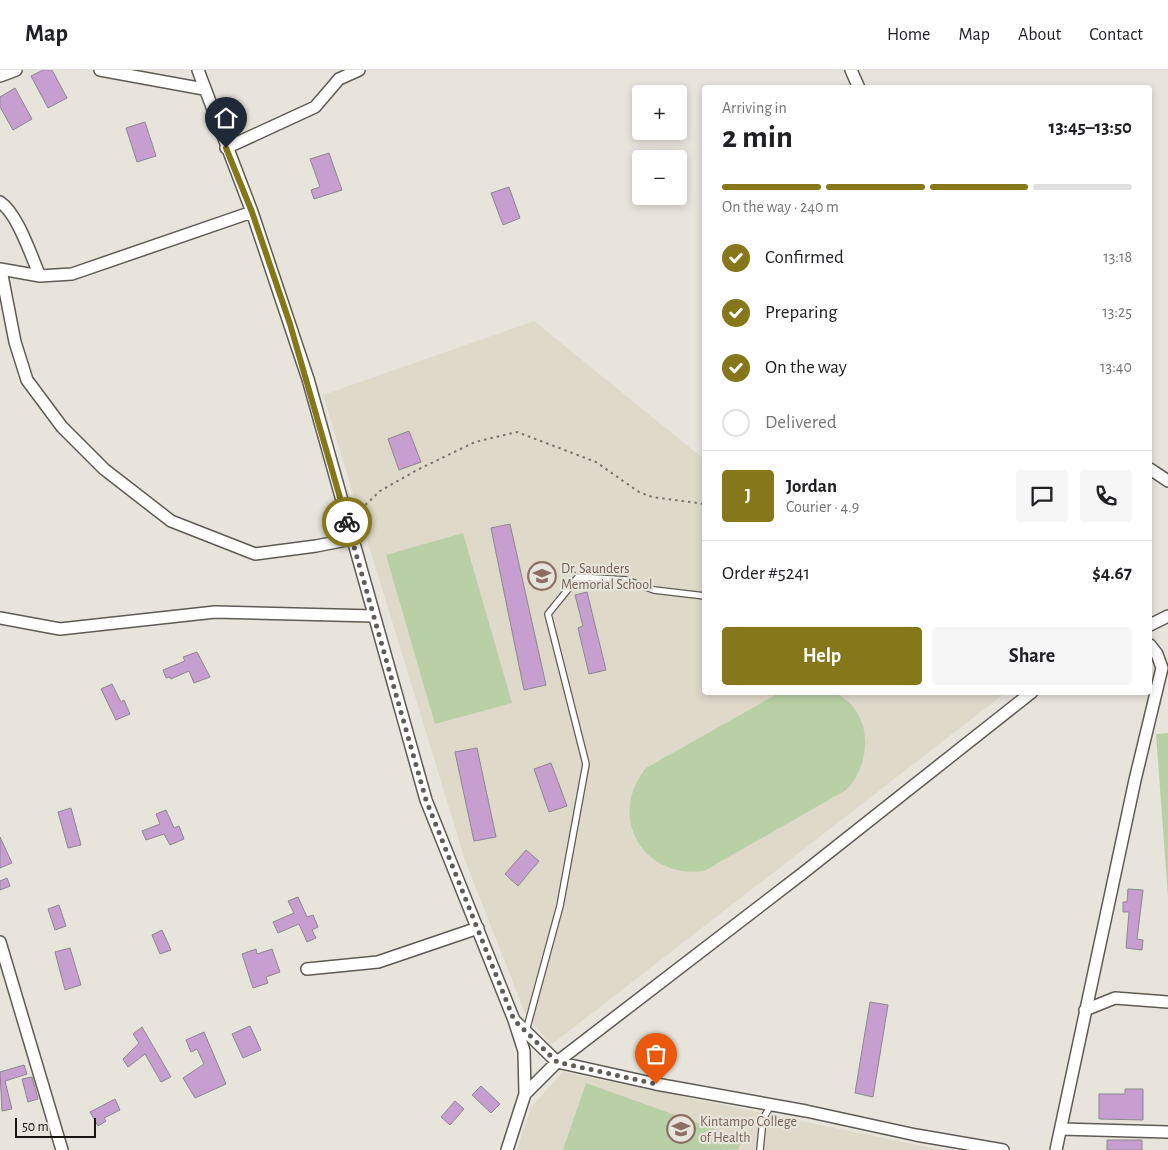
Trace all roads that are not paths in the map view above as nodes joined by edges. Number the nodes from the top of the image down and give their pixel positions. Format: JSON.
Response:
{"nodes":[{"id":1,"x":16,"y":70,"type":"edge"},
{"id":2,"x":100,"y":70,"type":"edge"},
{"id":3,"x":198,"y":70,"type":"edge"},
{"id":4,"x":359,"y":70,"type":"edge"},
{"id":5,"x":851,"y":70,"type":"edge"},
{"id":6,"x":0,"y":76,"type":"edge"},
{"id":7,"x":858,"y":85,"type":"edge"},
{"id":8,"x":204,"y":89,"type":"junction"},
{"id":9,"x":226,"y":148,"type":"junction"},
{"id":10,"x":0,"y":202,"type":"edge"},
{"id":11,"x":252,"y":212,"type":"junction"},
{"id":12,"x":0,"y":270,"type":"edge"},
{"id":13,"x":40,"y":276,"type":"junction"},
{"id":14,"x":1152,"y":470,"type":"edge"},
{"id":15,"x":1168,"y":481,"type":"edge"},
{"id":16,"x":352,"y":539,"type":"junction"},
{"id":17,"x":702,"y":596,"type":"edge"},
{"id":18,"x":374,"y":616,"type":"junction"},
{"id":19,"x":1168,"y":616,"type":"edge"},
{"id":20,"x":0,"y":618,"type":"edge"},
{"id":21,"x":1152,"y":625,"type":"edge"},
{"id":22,"x":1152,"y":648,"type":"edge"},
{"id":23,"x":1028,"y":695,"type":"edge"},
{"id":24,"x":478,"y":928,"type":"junction"},
{"id":25,"x":0,"y":942,"type":"edge"},
{"id":26,"x":307,"y":969,"type":"dead end"},
{"id":27,"x":1168,"y":1002,"type":"edge"},
{"id":28,"x":1085,"y":1010,"type":"junction"},
{"id":29,"x":514,"y":1020,"type":"junction"},
{"id":30,"x":526,"y":1032,"type":"junction"},
{"id":31,"x":557,"y":1062,"type":"junction"},
{"id":32,"x":524,"y":1094,"type":"junction"},
{"id":33,"x":771,"y":1105,"type":"junction"},
{"id":34,"x":1060,"y":1129,"type":"junction"},
{"id":35,"x":1168,"y":1132,"type":"edge"},
{"id":36,"x":62,"y":1150,"type":"edge"},
{"id":37,"x":507,"y":1150,"type":"edge"},
{"id":38,"x":760,"y":1150,"type":"edge"},
{"id":39,"x":1003,"y":1150,"type":"edge"},
{"id":40,"x":1056,"y":1150,"type":"edge"}],
"edges":[{"from":1,"to":6,"type":"street"},
{"from":2,"to":8,"type":"street"},
{"from":3,"to":8,"type":"street"},
{"from":4,"to":9,"type":"street"},
{"from":5,"to":7,"type":"street"},
{"from":8,"to":9,"type":"street"},
{"from":9,"to":11,"type":"street"},
{"from":10,"to":13,"type":"street"},
{"from":11,"to":13,"type":"street"},
{"from":11,"to":16,"type":"street"},
{"from":12,"to":13,"type":"street"},
{"from":12,"to":16,"type":"street"},
{"from":14,"to":15,"type":"street"},
{"from":16,"to":18,"type":"street"},
{"from":17,"to":30,"type":"lane"},
{"from":18,"to":20,"type":"street"},
{"from":18,"to":24,"type":"street"},
{"from":19,"to":21,"type":"street"},
{"from":22,"to":28,"type":"street"},
{"from":23,"to":31,"type":"street"},
{"from":24,"to":26,"type":"street"},
{"from":24,"to":29,"type":"street"},
{"from":25,"to":36,"type":"street"},
{"from":27,"to":28,"type":"street"},
{"from":28,"to":34,"type":"street"},
{"from":29,"to":30,"type":"street"},
{"from":29,"to":32,"type":"street"},
{"from":30,"to":31,"type":"street"},
{"from":31,"to":32,"type":"street"},
{"from":31,"to":33,"type":"street"},
{"from":32,"to":37,"type":"street"},
{"from":33,"to":38,"type":"lane"},
{"from":33,"to":39,"type":"street"},
{"from":34,"to":35,"type":"street"},
{"from":34,"to":40,"type":"street"}]}
